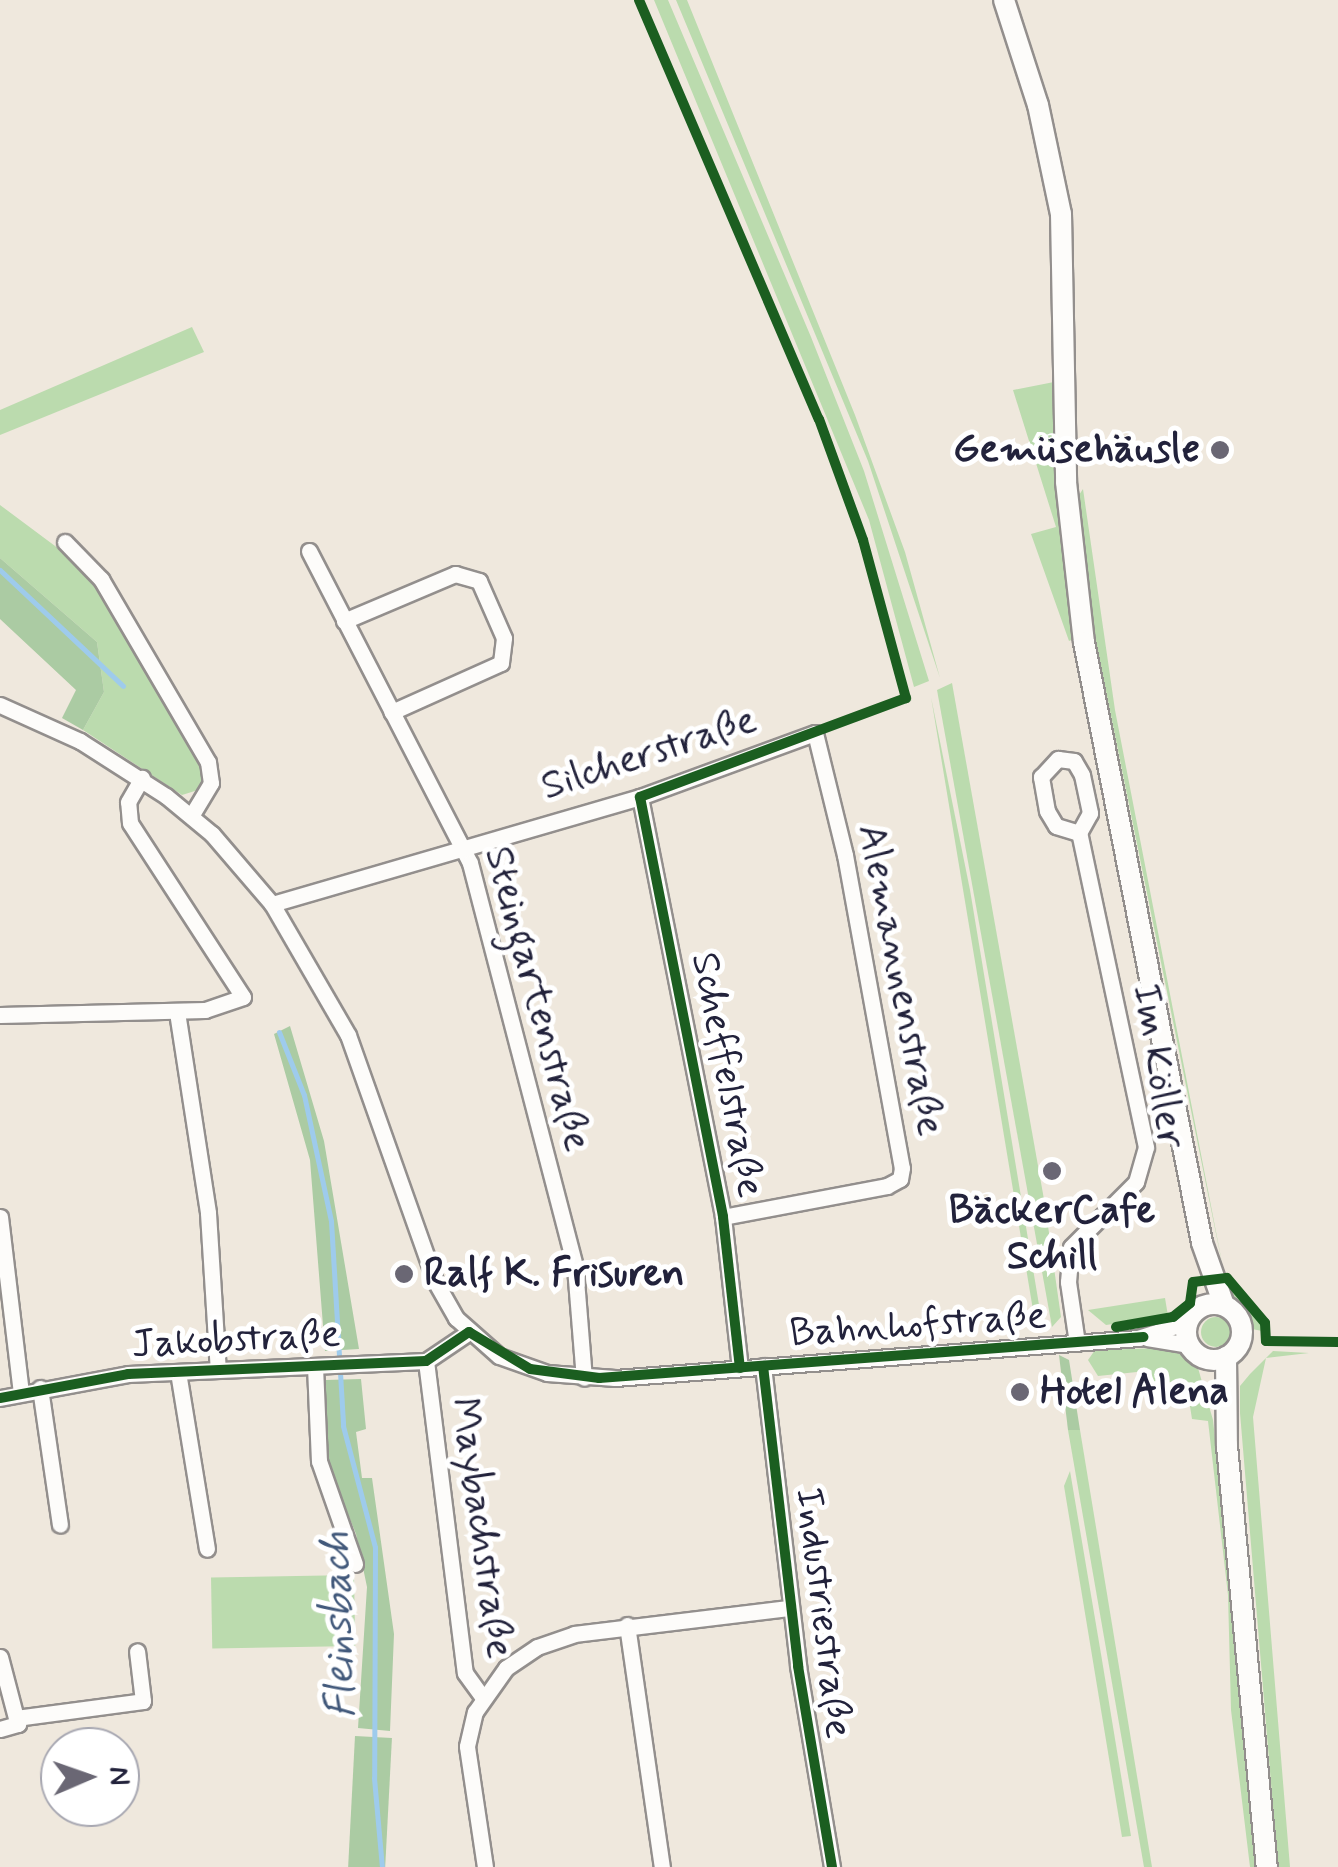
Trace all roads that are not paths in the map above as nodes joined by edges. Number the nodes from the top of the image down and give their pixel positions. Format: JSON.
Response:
{"nodes":[{"id":1,"x":1004,"y":0,"type":"edge"},
{"id":2,"x":65,"y":542,"type":"dead end"},
{"id":3,"x":309,"y":550,"type":"dead end"},
{"id":4,"x":344,"y":621,"type":"junction"},
{"id":5,"x":0,"y":705,"type":"edge"},
{"id":6,"x":392,"y":712,"type":"junction"},
{"id":7,"x":814,"y":733,"type":"joint"},
{"id":8,"x":142,"y":778,"type":"junction"},
{"id":9,"x":640,"y":797,"type":"junction"},
{"id":10,"x":192,"y":815,"type":"junction"},
{"id":11,"x":1079,"y":833,"type":"junction"},
{"id":12,"x":464,"y":847,"type":"junction"},
{"id":13,"x":272,"y":904,"type":"junction"},
{"id":14,"x":177,"y":1012,"type":"junction"},
{"id":15,"x":0,"y":1015,"type":"edge"},
{"id":16,"x":0,"y":1217,"type":"edge"},
{"id":17,"x":723,"y":1217,"type":"junction"},
{"id":18,"x":1202,"y":1243,"type":"junction"},
{"id":19,"x":3,"y":1263,"type":"edge"},
{"id":20,"x":1224,"y":1305,"type":"junction"},
{"id":21,"x":1193,"y":1315,"type":"junction"},
{"id":22,"x":469,"y":1332,"type":"junction"},
{"id":23,"x":1143,"y":1338,"type":"junction"},
{"id":24,"x":1077,"y":1343,"type":"junction"},
{"id":25,"x":1197,"y":1352,"type":"junction"},
{"id":26,"x":1226,"y":1357,"type":"junction"},
{"id":27,"x":426,"y":1361,"type":"junction"},
{"id":28,"x":319,"y":1366,"type":"junction"},
{"id":29,"x":763,"y":1366,"type":"junction"},
{"id":30,"x":740,"y":1368,"type":"junction"},
{"id":31,"x":218,"y":1370,"type":"junction"},
{"id":32,"x":178,"y":1372,"type":"junction"},
{"id":33,"x":584,"y":1378,"type":"junction"},
{"id":34,"x":40,"y":1388,"type":"junction"},
{"id":35,"x":21,"y":1392,"type":"junction"},
{"id":36,"x":0,"y":1398,"type":"edge"},
{"id":37,"x":1226,"y":1421,"type":"junction"},
{"id":38,"x":60,"y":1525,"type":"dead end"},
{"id":39,"x":207,"y":1550,"type":"dead end"},
{"id":40,"x":355,"y":1564,"type":"dead end"},
{"id":41,"x":790,"y":1608,"type":"junction"},
{"id":42,"x":627,"y":1626,"type":"junction"},
{"id":43,"x":137,"y":1650,"type":"dead end"},
{"id":44,"x":0,"y":1657,"type":"edge"},
{"id":45,"x":483,"y":1698,"type":"junction"},
{"id":46,"x":143,"y":1701,"type":"junction"},
{"id":47,"x":16,"y":1718,"type":"junction"},
{"id":48,"x":146,"y":1720,"type":"dead end"},
{"id":49,"x":0,"y":1729,"type":"edge"},
{"id":50,"x":485,"y":1867,"type":"edge"},
{"id":51,"x":662,"y":1867,"type":"edge"},
{"id":52,"x":832,"y":1867,"type":"edge"},
{"id":53,"x":1267,"y":1867,"type":"edge"}],
"edges":[{"from":1,"to":18,"type":"main road"},
{"from":2,"to":10,"type":"street"},
{"from":3,"to":4,"type":"street","name":"Steingartenstraße"},
{"from":4,"to":6,"type":"street","name":"Steingartenstraße"},
{"from":4,"to":6,"type":"street"},
{"from":5,"to":8,"type":"street","name":"Bahnhofstraße"},
{"from":6,"to":12,"type":"street","name":"Steingartenstraße"},
{"from":7,"to":9,"type":"street","name":"Silcherstraße"},
{"from":7,"to":17,"type":"street","name":"Alemannenstraße"},
{"from":8,"to":10,"type":"street","name":"Bahnhofstraße"},
{"from":8,"to":14,"type":"street"},
{"from":9,"to":12,"type":"street","name":"Silcherstraße"},
{"from":9,"to":17,"type":"street","name":"Scheffelstraße"},
{"from":10,"to":13,"type":"street","name":"Bahnhofstraße"},
{"from":11,"to":11,"type":"street","name":"Im Köller"},
{"from":11,"to":24,"type":"street","name":"Im Köller"},
{"from":12,"to":13,"type":"street","name":"Silcherstraße"},
{"from":12,"to":33,"type":"street","name":"Steingartenstraße"},
{"from":13,"to":22,"type":"street","name":"Bahnhofstraße"},
{"from":14,"to":15,"type":"street"},
{"from":14,"to":31,"type":"street"},
{"from":16,"to":19,"type":"street"},
{"from":17,"to":30,"type":"street","name":"Scheffelstraße"},
{"from":18,"to":20,"type":"main road"},
{"from":18,"to":21,"type":"main road"},
{"from":19,"to":35,"type":"street"},
{"from":20,"to":21,"type":"main road"},
{"from":20,"to":26,"type":"main road"},
{"from":21,"to":23,"type":"street","name":"Bahnhofstraße"},
{"from":21,"to":25,"type":"main road"},
{"from":22,"to":27,"type":"street"},
{"from":22,"to":33,"type":"street","name":"Bahnhofstraße"},
{"from":23,"to":24,"type":"street","name":"Bahnhofstraße"},
{"from":23,"to":25,"type":"street","name":"Bahnhofstraße"},
{"from":24,"to":29,"type":"street","name":"Bahnhofstraße"},
{"from":25,"to":26,"type":"main road"},
{"from":25,"to":37,"type":"main road"},
{"from":26,"to":37,"type":"main road"},
{"from":27,"to":28,"type":"street","name":"Jakobstraße"},
{"from":27,"to":45,"type":"street","name":"Maybachstraße"},
{"from":28,"to":31,"type":"street","name":"Jakobstraße"},
{"from":28,"to":40,"type":"street"},
{"from":29,"to":30,"type":"street","name":"Bahnhofstraße"},
{"from":29,"to":41,"type":"street","name":"Industriestraße"},
{"from":30,"to":33,"type":"street","name":"Bahnhofstraße"},
{"from":31,"to":32,"type":"street","name":"Jakobstraße"},
{"from":32,"to":34,"type":"street","name":"Jakobstraße"},
{"from":32,"to":39,"type":"street"},
{"from":34,"to":35,"type":"street","name":"Jakobstraße"},
{"from":34,"to":38,"type":"street"},
{"from":35,"to":36,"type":"street","name":"Jakobstraße"},
{"from":37,"to":53,"type":"main road"},
{"from":41,"to":42,"type":"street"},
{"from":41,"to":52,"type":"street","name":"Industriestraße"},
{"from":42,"to":45,"type":"street"},
{"from":42,"to":51,"type":"street"},
{"from":43,"to":46,"type":"street"},
{"from":44,"to":47,"type":"street"},
{"from":45,"to":50,"type":"street"},
{"from":46,"to":47,"type":"street"},
{"from":46,"to":48,"type":"street"},
{"from":47,"to":49,"type":"street"}]}
